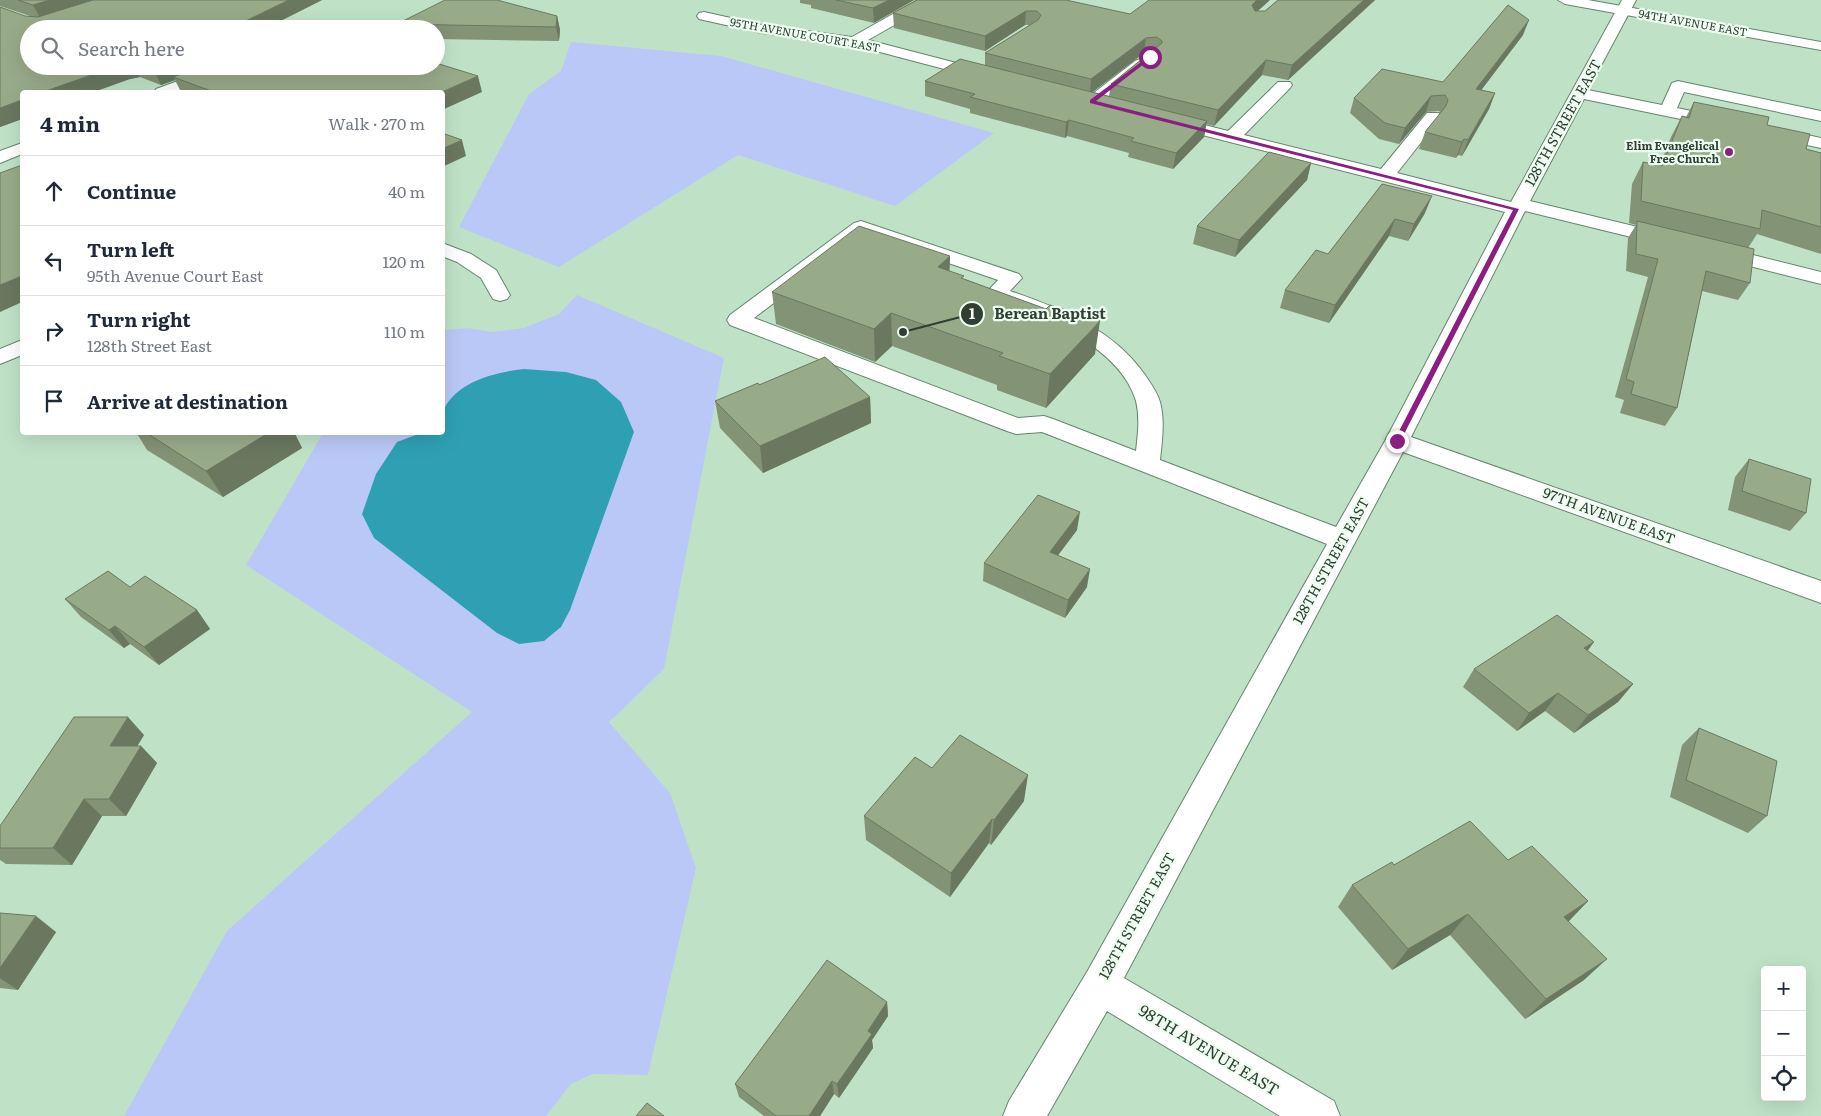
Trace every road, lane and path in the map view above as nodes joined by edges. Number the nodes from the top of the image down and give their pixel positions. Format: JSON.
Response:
{"nodes":[{"id":1,"x":1565,"y":0,"type":"edge"},
{"id":2,"x":921,"y":4,"type":"edge"},
{"id":3,"x":1626,"y":5,"type":"edge"},
{"id":4,"x":704,"y":16,"type":"dead end"},
{"id":5,"x":854,"y":42,"type":"junction"},
{"id":6,"x":1821,"y":46,"type":"edge"},
{"id":7,"x":1150,"y":57,"type":"edge"},
{"id":8,"x":983,"y":60,"type":"dead end"},
{"id":9,"x":967,"y":70,"type":"junction"},
{"id":10,"x":209,"y":75,"type":"edge"},
{"id":11,"x":1005,"y":80,"type":"edge"},
{"id":12,"x":1284,"y":86,"type":"dead end"},
{"id":13,"x":168,"y":90,"type":"edge"},
{"id":14,"x":1579,"y":93,"type":"junction"},
{"id":15,"x":1073,"y":97,"type":"edge"},
{"id":16,"x":1092,"y":102,"type":"junction"},
{"id":17,"x":1111,"y":106,"type":"edge"},
{"id":18,"x":1668,"y":111,"type":"junction"},
{"id":19,"x":1821,"y":116,"type":"edge"},
{"id":20,"x":1433,"y":117,"type":"dead end"},
{"id":21,"x":1157,"y":118,"type":"edge"},
{"id":22,"x":1232,"y":137,"type":"junction"},
{"id":23,"x":1821,"y":143,"type":"edge"},
{"id":24,"x":20,"y":149,"type":"edge"},
{"id":25,"x":0,"y":158,"type":"edge"},
{"id":26,"x":1385,"y":176,"type":"junction"},
{"id":27,"x":1518,"y":206,"type":"junction"},
{"id":28,"x":445,"y":250,"type":"edge"},
{"id":29,"x":1821,"y":278,"type":"edge"},
{"id":30,"x":500,"y":295,"type":"dead end"},
{"id":31,"x":20,"y":348,"type":"edge"},
{"id":32,"x":0,"y":357,"type":"edge"},
{"id":33,"x":1397,"y":441,"type":"junction"},
{"id":34,"x":1147,"y":464,"type":"junction"},
{"id":35,"x":1343,"y":540,"type":"junction"},
{"id":36,"x":1821,"y":592,"type":"edge"},
{"id":37,"x":1100,"y":985,"type":"junction"},
{"id":38,"x":1024,"y":1116,"type":"edge"},
{"id":39,"x":1319,"y":1116,"type":"edge"}],
"edges":[{"from":1,"to":3,"type":"street","name":"94TH AVENUE EAST"},
{"from":2,"to":5,"type":"street"},
{"from":3,"to":6,"type":"street","name":"94TH AVENUE EAST"},
{"from":3,"to":14,"type":"street","name":"128TH STREET EAST"},
{"from":4,"to":5,"type":"street","name":"95TH AVENUE COURT EAST"},
{"from":5,"to":9,"type":"street","name":"95TH AVENUE COURT EAST"},
{"from":7,"to":16,"type":"street"},
{"from":8,"to":9,"type":"street"},
{"from":9,"to":11,"type":"street","name":"95TH AVENUE COURT EAST"},
{"from":10,"to":13,"type":"street"},
{"from":12,"to":22,"type":"street"},
{"from":14,"to":18,"type":"street"},
{"from":14,"to":27,"type":"street","name":"128TH STREET EAST"},
{"from":15,"to":16,"type":"street"},
{"from":16,"to":17,"type":"street"},
{"from":18,"to":19,"type":"street"},
{"from":18,"to":23,"type":"street"},
{"from":20,"to":26,"type":"street"},
{"from":21,"to":22,"type":"street"},
{"from":22,"to":26,"type":"street"},
{"from":24,"to":25,"type":"street"},
{"from":26,"to":27,"type":"street"},
{"from":27,"to":29,"type":"street"},
{"from":27,"to":33,"type":"street","name":"128TH STREET EAST"},
{"from":28,"to":30,"type":"street"},
{"from":31,"to":32,"type":"street"},
{"from":33,"to":35,"type":"street","name":"128TH STREET EAST"},
{"from":33,"to":36,"type":"street","name":"97TH AVENUE EAST"},
{"from":34,"to":34,"type":"street"},
{"from":34,"to":35,"type":"street"},
{"from":35,"to":37,"type":"street","name":"128TH STREET EAST"},
{"from":37,"to":38,"type":"street","name":"128TH STREET EAST"},
{"from":37,"to":39,"type":"street","name":"98TH AVENUE EAST"}]}
